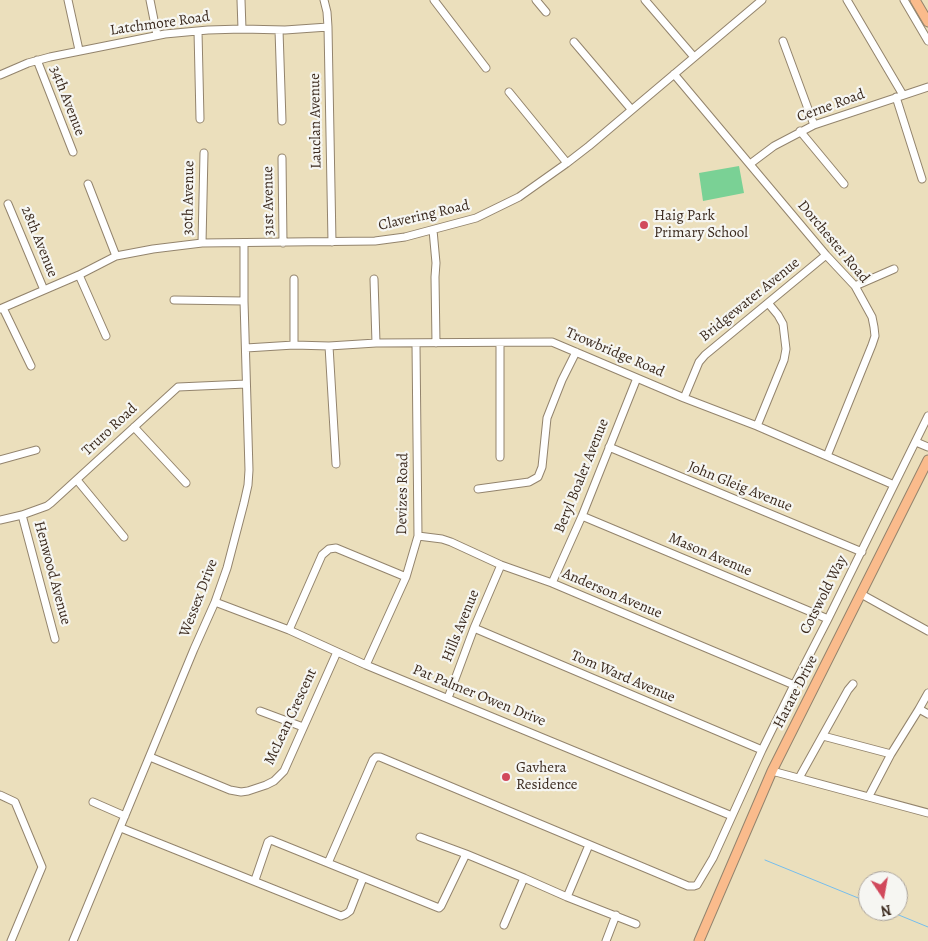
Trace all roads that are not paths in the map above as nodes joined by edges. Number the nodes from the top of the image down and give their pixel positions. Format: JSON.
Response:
{"nodes":[{"id":1,"x":68,"y":0,"type":"edge"},
{"id":2,"x":150,"y":0,"type":"edge"},
{"id":3,"x":240,"y":0,"type":"edge"},
{"id":4,"x":324,"y":0,"type":"edge"},
{"id":5,"x":536,"y":0,"type":"edge"},
{"id":6,"x":645,"y":0,"type":"edge"},
{"id":7,"x":847,"y":0,"type":"edge"},
{"id":8,"x":904,"y":0,"type":"edge"},
{"id":9,"x":916,"y":0,"type":"edge"},
{"id":10,"x":759,"y":1,"type":"edge"},
{"id":11,"x":436,"y":3,"type":"edge"},
{"id":12,"x":546,"y":12,"type":"dead end"},
{"id":13,"x":928,"y":22,"type":"edge"},
{"id":14,"x":328,"y":26,"type":"junction"},
{"id":15,"x":242,"y":29,"type":"junction"},
{"id":16,"x":198,"y":30,"type":"junction"},
{"id":17,"x":279,"y":30,"type":"junction"},
{"id":18,"x":157,"y":35,"type":"junction"},
{"id":19,"x":783,"y":41,"type":"dead end"},
{"id":20,"x":928,"y":41,"type":"edge"},
{"id":21,"x":574,"y":42,"type":"dead end"},
{"id":22,"x":79,"y":50,"type":"junction"},
{"id":23,"x":694,"y":57,"type":"junction"},
{"id":24,"x":37,"y":60,"type":"junction"},
{"id":25,"x":486,"y":68,"type":"dead end"},
{"id":26,"x":0,"y":73,"type":"edge"},
{"id":27,"x":674,"y":74,"type":"junction"},
{"id":28,"x":928,"y":87,"type":"edge"},
{"id":29,"x":509,"y":92,"type":"dead end"},
{"id":30,"x":900,"y":96,"type":"junction"},
{"id":31,"x":631,"y":109,"type":"junction"},
{"id":32,"x":200,"y":119,"type":"dead end"},
{"id":33,"x":282,"y":120,"type":"dead end"},
{"id":34,"x":814,"y":125,"type":"junction"},
{"id":35,"x":800,"y":132,"type":"junction"},
{"id":36,"x":72,"y":152,"type":"dead end"},
{"id":37,"x":204,"y":153,"type":"dead end"},
{"id":38,"x":282,"y":158,"type":"dead end"},
{"id":39,"x":567,"y":163,"type":"junction"},
{"id":40,"x":750,"y":164,"type":"junction"},
{"id":41,"x":922,"y":179,"type":"dead end"},
{"id":42,"x":88,"y":184,"type":"dead end"},
{"id":43,"x":844,"y":184,"type":"dead end"},
{"id":44,"x":8,"y":204,"type":"dead end"},
{"id":45,"x":433,"y":230,"type":"junction"},
{"id":46,"x":332,"y":242,"type":"junction"},
{"id":47,"x":202,"y":243,"type":"junction"},
{"id":48,"x":244,"y":243,"type":"junction"},
{"id":49,"x":283,"y":243,"type":"junction"},
{"id":50,"x":826,"y":255,"type":"junction"},
{"id":51,"x":116,"y":256,"type":"junction"},
{"id":52,"x":894,"y":269,"type":"dead end"},
{"id":53,"x":79,"y":275,"type":"junction"},
{"id":54,"x":374,"y":278,"type":"dead end"},
{"id":55,"x":294,"y":279,"type":"dead end"},
{"id":56,"x":855,"y":286,"type":"junction"},
{"id":57,"x":44,"y":290,"type":"junction"},
{"id":58,"x":174,"y":300,"type":"dead end"},
{"id":59,"x":244,"y":300,"type":"junction"},
{"id":60,"x":768,"y":303,"type":"junction"},
{"id":61,"x":2,"y":309,"type":"edge"},
{"id":62,"x":106,"y":336,"type":"dead end"},
{"id":63,"x":376,"y":343,"type":"junction"},
{"id":64,"x":436,"y":343,"type":"junction"},
{"id":65,"x":500,"y":343,"type":"junction"},
{"id":66,"x":416,"y":344,"type":"junction"},
{"id":67,"x":294,"y":345,"type":"junction"},
{"id":68,"x":328,"y":346,"type":"junction"},
{"id":69,"x":246,"y":348,"type":"junction"},
{"id":70,"x":576,"y":352,"type":"junction"},
{"id":71,"x":31,"y":366,"type":"dead end"},
{"id":72,"x":637,"y":378,"type":"junction"},
{"id":73,"x":246,"y":384,"type":"junction"},
{"id":74,"x":684,"y":398,"type":"junction"},
{"id":75,"x":928,"y":416,"type":"edge"},
{"id":76,"x":757,"y":426,"type":"junction"},
{"id":77,"x":134,"y":427,"type":"junction"},
{"id":78,"x":916,"y":442,"type":"junction"},
{"id":79,"x":609,"y":447,"type":"junction"},
{"id":80,"x":928,"y":447,"type":"edge"},
{"id":81,"x":36,"y":450,"type":"dead end"},
{"id":82,"x":827,"y":456,"type":"junction"},
{"id":83,"x":500,"y":457,"type":"dead end"},
{"id":84,"x":0,"y":460,"type":"edge"},
{"id":85,"x":928,"y":460,"type":"edge"},
{"id":86,"x":336,"y":464,"type":"dead end"},
{"id":87,"x":77,"y":480,"type":"junction"},
{"id":88,"x":186,"y":483,"type":"dead end"},
{"id":89,"x":894,"y":485,"type":"junction"},
{"id":90,"x":478,"y":489,"type":"dead end"},
{"id":91,"x":22,"y":515,"type":"junction"},
{"id":92,"x":582,"y":516,"type":"junction"},
{"id":93,"x":0,"y":520,"type":"edge"},
{"id":94,"x":418,"y":536,"type":"junction"},
{"id":95,"x":124,"y":537,"type":"dead end"},
{"id":96,"x":862,"y":552,"type":"junction"},
{"id":97,"x":501,"y":564,"type":"junction"},
{"id":98,"x":406,"y":577,"type":"junction"},
{"id":99,"x":552,"y":583,"type":"junction"},
{"id":100,"x":861,"y":594,"type":"junction"},
{"id":101,"x":215,"y":602,"type":"junction"},
{"id":102,"x":828,"y":619,"type":"junction"},
{"id":103,"x":474,"y":628,"type":"junction"},
{"id":104,"x":289,"y":630,"type":"junction"},
{"id":105,"x":928,"y":631,"type":"edge"},
{"id":106,"x":55,"y":639,"type":"dead end"},
{"id":107,"x":336,"y":652,"type":"junction"},
{"id":108,"x":366,"y":665,"type":"junction"},
{"id":109,"x":853,"y":684,"type":"dead end"},
{"id":110,"x":794,"y":685,"type":"junction"},
{"id":111,"x":928,"y":693,"type":"edge"},
{"id":112,"x":448,"y":698,"type":"junction"},
{"id":113,"x":919,"y":709,"type":"junction"},
{"id":114,"x":260,"y":711,"type":"dead end"},
{"id":115,"x":928,"y":714,"type":"edge"},
{"id":116,"x":303,"y":727,"type":"junction"},
{"id":117,"x":823,"y":736,"type":"junction"},
{"id":118,"x":762,"y":750,"type":"junction"},
{"id":119,"x":891,"y":754,"type":"junction"},
{"id":120,"x":150,"y":757,"type":"junction"},
{"id":121,"x":772,"y":771,"type":"junction"},
{"id":122,"x":799,"y":778,"type":"junction"},
{"id":123,"x":0,"y":795,"type":"edge"},
{"id":124,"x":869,"y":796,"type":"junction"},
{"id":125,"x":93,"y":802,"type":"dead end"},
{"id":126,"x":928,"y":813,"type":"edge"},
{"id":127,"x":126,"y":816,"type":"junction"},
{"id":128,"x":732,"y":816,"type":"junction"},
{"id":129,"x":120,"y":828,"type":"junction"},
{"id":130,"x":420,"y":837,"type":"dead end"},
{"id":131,"x":590,"y":845,"type":"junction"},
{"id":132,"x":466,"y":854,"type":"junction"},
{"id":133,"x":328,"y":863,"type":"junction"},
{"id":134,"x":363,"y":878,"type":"junction"},
{"id":135,"x":524,"y":878,"type":"junction"},
{"id":136,"x":255,"y":880,"type":"junction"},
{"id":137,"x":567,"y":897,"type":"junction"},
{"id":138,"x":616,"y":915,"type":"junction"},
{"id":139,"x":636,"y":924,"type":"dead end"},
{"id":140,"x":504,"y":925,"type":"dead end"},
{"id":141,"x":11,"y":941,"type":"edge"},
{"id":142,"x":73,"y":941,"type":"edge"},
{"id":143,"x":606,"y":941,"type":"edge"},
{"id":144,"x":699,"y":941,"type":"edge"}],
"edges":[{"from":1,"to":22,"type":"street"},
{"from":2,"to":18,"type":"street"},
{"from":3,"to":15,"type":"street"},
{"from":4,"to":14,"type":"street","name":"Lauclan Avenue"},
{"from":5,"to":12,"type":"street"},
{"from":6,"to":23,"type":"street"},
{"from":7,"to":30,"type":"street"},
{"from":8,"to":20,"type":"street"},
{"from":9,"to":13,"type":"main road"},
{"from":10,"to":23,"type":"street","name":"Clavering Road"},
{"from":11,"to":25,"type":"street"},
{"from":14,"to":17,"type":"street","name":"Latchmore Road"},
{"from":14,"to":46,"type":"street","name":"Lauclan Avenue"},
{"from":15,"to":16,"type":"street","name":"Latchmore Road"},
{"from":15,"to":17,"type":"street","name":"Latchmore Road"},
{"from":16,"to":18,"type":"street","name":"Latchmore Road"},
{"from":16,"to":32,"type":"street"},
{"from":17,"to":33,"type":"street"},
{"from":18,"to":22,"type":"street","name":"Latchmore Road"},
{"from":19,"to":34,"type":"street"},
{"from":21,"to":31,"type":"street"},
{"from":22,"to":24,"type":"street","name":"Latchmore Road"},
{"from":23,"to":27,"type":"street","name":"Clavering Road"},
{"from":24,"to":26,"type":"street","name":"Latchmore Road"},
{"from":24,"to":36,"type":"street","name":"34th Avenue"},
{"from":27,"to":31,"type":"street","name":"Clavering Road"},
{"from":27,"to":40,"type":"street","name":"Dorchester Road"},
{"from":28,"to":30,"type":"street","name":"Cerne Road"},
{"from":29,"to":39,"type":"street"},
{"from":30,"to":34,"type":"street","name":"Cerne Road"},
{"from":30,"to":41,"type":"street"},
{"from":31,"to":39,"type":"street","name":"Clavering Road"},
{"from":34,"to":35,"type":"street","name":"Cerne Road"},
{"from":35,"to":40,"type":"street","name":"Cerne Road"},
{"from":35,"to":43,"type":"street"},
{"from":37,"to":47,"type":"street","name":"30th Avenue"},
{"from":38,"to":49,"type":"street","name":"31st Avenue"},
{"from":39,"to":45,"type":"street","name":"Clavering Road"},
{"from":40,"to":50,"type":"street","name":"Dorchester Road"},
{"from":42,"to":51,"type":"street"},
{"from":44,"to":57,"type":"street","name":"28th Avenue"},
{"from":45,"to":46,"type":"street","name":"Clavering Road"},
{"from":45,"to":64,"type":"street"},
{"from":46,"to":49,"type":"street","name":"Clavering Road"},
{"from":47,"to":48,"type":"street","name":"Clavering Road"},
{"from":47,"to":51,"type":"street","name":"Clavering Road"},
{"from":48,"to":49,"type":"street","name":"Clavering Road"},
{"from":48,"to":59,"type":"street","name":"Wessex Drive"},
{"from":50,"to":56,"type":"street","name":"Dorchester Road"},
{"from":50,"to":60,"type":"street","name":"Bridgewater Avenue"},
{"from":51,"to":53,"type":"street","name":"Clavering Road"},
{"from":52,"to":56,"type":"street"},
{"from":53,"to":57,"type":"street","name":"Clavering Road"},
{"from":53,"to":62,"type":"street"},
{"from":54,"to":63,"type":"street"},
{"from":55,"to":67,"type":"street"},
{"from":56,"to":82,"type":"street","name":"Dorchester Road"},
{"from":57,"to":61,"type":"street","name":"Clavering Road"},
{"from":58,"to":59,"type":"street"},
{"from":59,"to":69,"type":"street","name":"Wessex Drive"},
{"from":60,"to":74,"type":"street","name":"Bridgewater Avenue"},
{"from":60,"to":76,"type":"street"},
{"from":61,"to":71,"type":"street"},
{"from":63,"to":66,"type":"street","name":"Trowbridge Road"},
{"from":63,"to":68,"type":"street","name":"Trowbridge Road"},
{"from":64,"to":65,"type":"street","name":"Trowbridge Road"},
{"from":64,"to":66,"type":"street","name":"Trowbridge Road"},
{"from":65,"to":70,"type":"street","name":"Trowbridge Road"},
{"from":65,"to":83,"type":"street"},
{"from":66,"to":94,"type":"street","name":"Devizes Road"},
{"from":67,"to":68,"type":"street","name":"Trowbridge Road"},
{"from":67,"to":69,"type":"street","name":"Trowbridge Road"},
{"from":68,"to":86,"type":"street"},
{"from":69,"to":73,"type":"street","name":"Wessex Drive"},
{"from":70,"to":72,"type":"street","name":"Trowbridge Road"},
{"from":70,"to":90,"type":"street"},
{"from":72,"to":74,"type":"street","name":"Trowbridge Road"},
{"from":72,"to":79,"type":"street","name":"Beryl Boaler Avenue"},
{"from":73,"to":77,"type":"street","name":"Truro Road"},
{"from":73,"to":101,"type":"street","name":"Wessex Drive"},
{"from":74,"to":76,"type":"street","name":"Trowbridge Road"},
{"from":75,"to":78,"type":"street","name":"Cotswold Way"},
{"from":76,"to":82,"type":"street","name":"Trowbridge Road"},
{"from":77,"to":87,"type":"street","name":"Truro Road"},
{"from":77,"to":88,"type":"street"},
{"from":78,"to":80,"type":"street"},
{"from":78,"to":89,"type":"street","name":"Cotswold Way"},
{"from":79,"to":92,"type":"street","name":"Beryl Boaler Avenue"},
{"from":79,"to":96,"type":"street","name":"John Gleig Avenue"},
{"from":81,"to":84,"type":"street"},
{"from":82,"to":89,"type":"street","name":"Trowbridge Road"},
{"from":85,"to":100,"type":"main road","name":"Harare Drive"},
{"from":87,"to":91,"type":"street","name":"Truro Road"},
{"from":87,"to":95,"type":"street"},
{"from":89,"to":96,"type":"street","name":"Cotswold Way"},
{"from":91,"to":93,"type":"street","name":"Truro Road"},
{"from":91,"to":106,"type":"street","name":"Henwood Avenue"},
{"from":92,"to":99,"type":"street","name":"Beryl Boaler Avenue"},
{"from":92,"to":102,"type":"street","name":"Mason Avenue"},
{"from":94,"to":97,"type":"street","name":"Anderson Avenue"},
{"from":94,"to":98,"type":"street","name":"Devizes Road"},
{"from":96,"to":102,"type":"street","name":"Cotswold Way"},
{"from":97,"to":99,"type":"street","name":"Anderson Avenue"},
{"from":97,"to":103,"type":"street","name":"Hills Avenue"},
{"from":98,"to":104,"type":"street"},
{"from":98,"to":108,"type":"street","name":"Devizes Road"},
{"from":99,"to":110,"type":"street","name":"Anderson Avenue"},
{"from":100,"to":105,"type":"street"},
{"from":100,"to":121,"type":"main road","name":"Harare Drive"},
{"from":101,"to":104,"type":"street","name":"Pat Palmer Owen Drive"},
{"from":101,"to":120,"type":"street","name":"Wessex Drive"},
{"from":102,"to":110,"type":"street","name":"Cotswold Way"},
{"from":103,"to":112,"type":"street","name":"Hills Avenue"},
{"from":103,"to":118,"type":"street","name":"Tom Ward Avenue"},
{"from":104,"to":107,"type":"street","name":"Pat Palmer Owen Drive"},
{"from":107,"to":108,"type":"street","name":"Pat Palmer Owen Drive"},
{"from":107,"to":116,"type":"street","name":"McLean Crescent"},
{"from":108,"to":112,"type":"street","name":"Pat Palmer Owen Drive"},
{"from":109,"to":117,"type":"street"},
{"from":110,"to":118,"type":"street","name":"Cotswold Way"},
{"from":111,"to":113,"type":"street"},
{"from":112,"to":128,"type":"street","name":"Pat Palmer Owen Drive"},
{"from":113,"to":115,"type":"street"},
{"from":113,"to":119,"type":"street"},
{"from":114,"to":116,"type":"street"},
{"from":116,"to":120,"type":"street","name":"McLean Crescent"},
{"from":117,"to":119,"type":"street"},
{"from":117,"to":122,"type":"street"},
{"from":118,"to":128,"type":"street","name":"Cotswold Way"},
{"from":119,"to":124,"type":"street"},
{"from":120,"to":127,"type":"street","name":"Wessex Drive"},
{"from":121,"to":122,"type":"street"},
{"from":121,"to":144,"type":"main road","name":"Harare Drive"},
{"from":122,"to":124,"type":"street"},
{"from":123,"to":141,"type":"street"},
{"from":124,"to":126,"type":"street"},
{"from":125,"to":127,"type":"street"},
{"from":127,"to":129,"type":"street","name":"Wessex Drive"},
{"from":128,"to":131,"type":"street","name":"Cotswold Way"},
{"from":129,"to":136,"type":"street"},
{"from":129,"to":142,"type":"street","name":"Wessex Drive"},
{"from":130,"to":132,"type":"street"},
{"from":131,"to":133,"type":"street"},
{"from":131,"to":137,"type":"street"},
{"from":132,"to":134,"type":"street"},
{"from":132,"to":135,"type":"street"},
{"from":133,"to":134,"type":"street"},
{"from":133,"to":136,"type":"street"},
{"from":134,"to":136,"type":"street"},
{"from":135,"to":137,"type":"street"},
{"from":135,"to":140,"type":"street"},
{"from":137,"to":138,"type":"street"},
{"from":138,"to":139,"type":"street"},
{"from":138,"to":143,"type":"street"}]}
